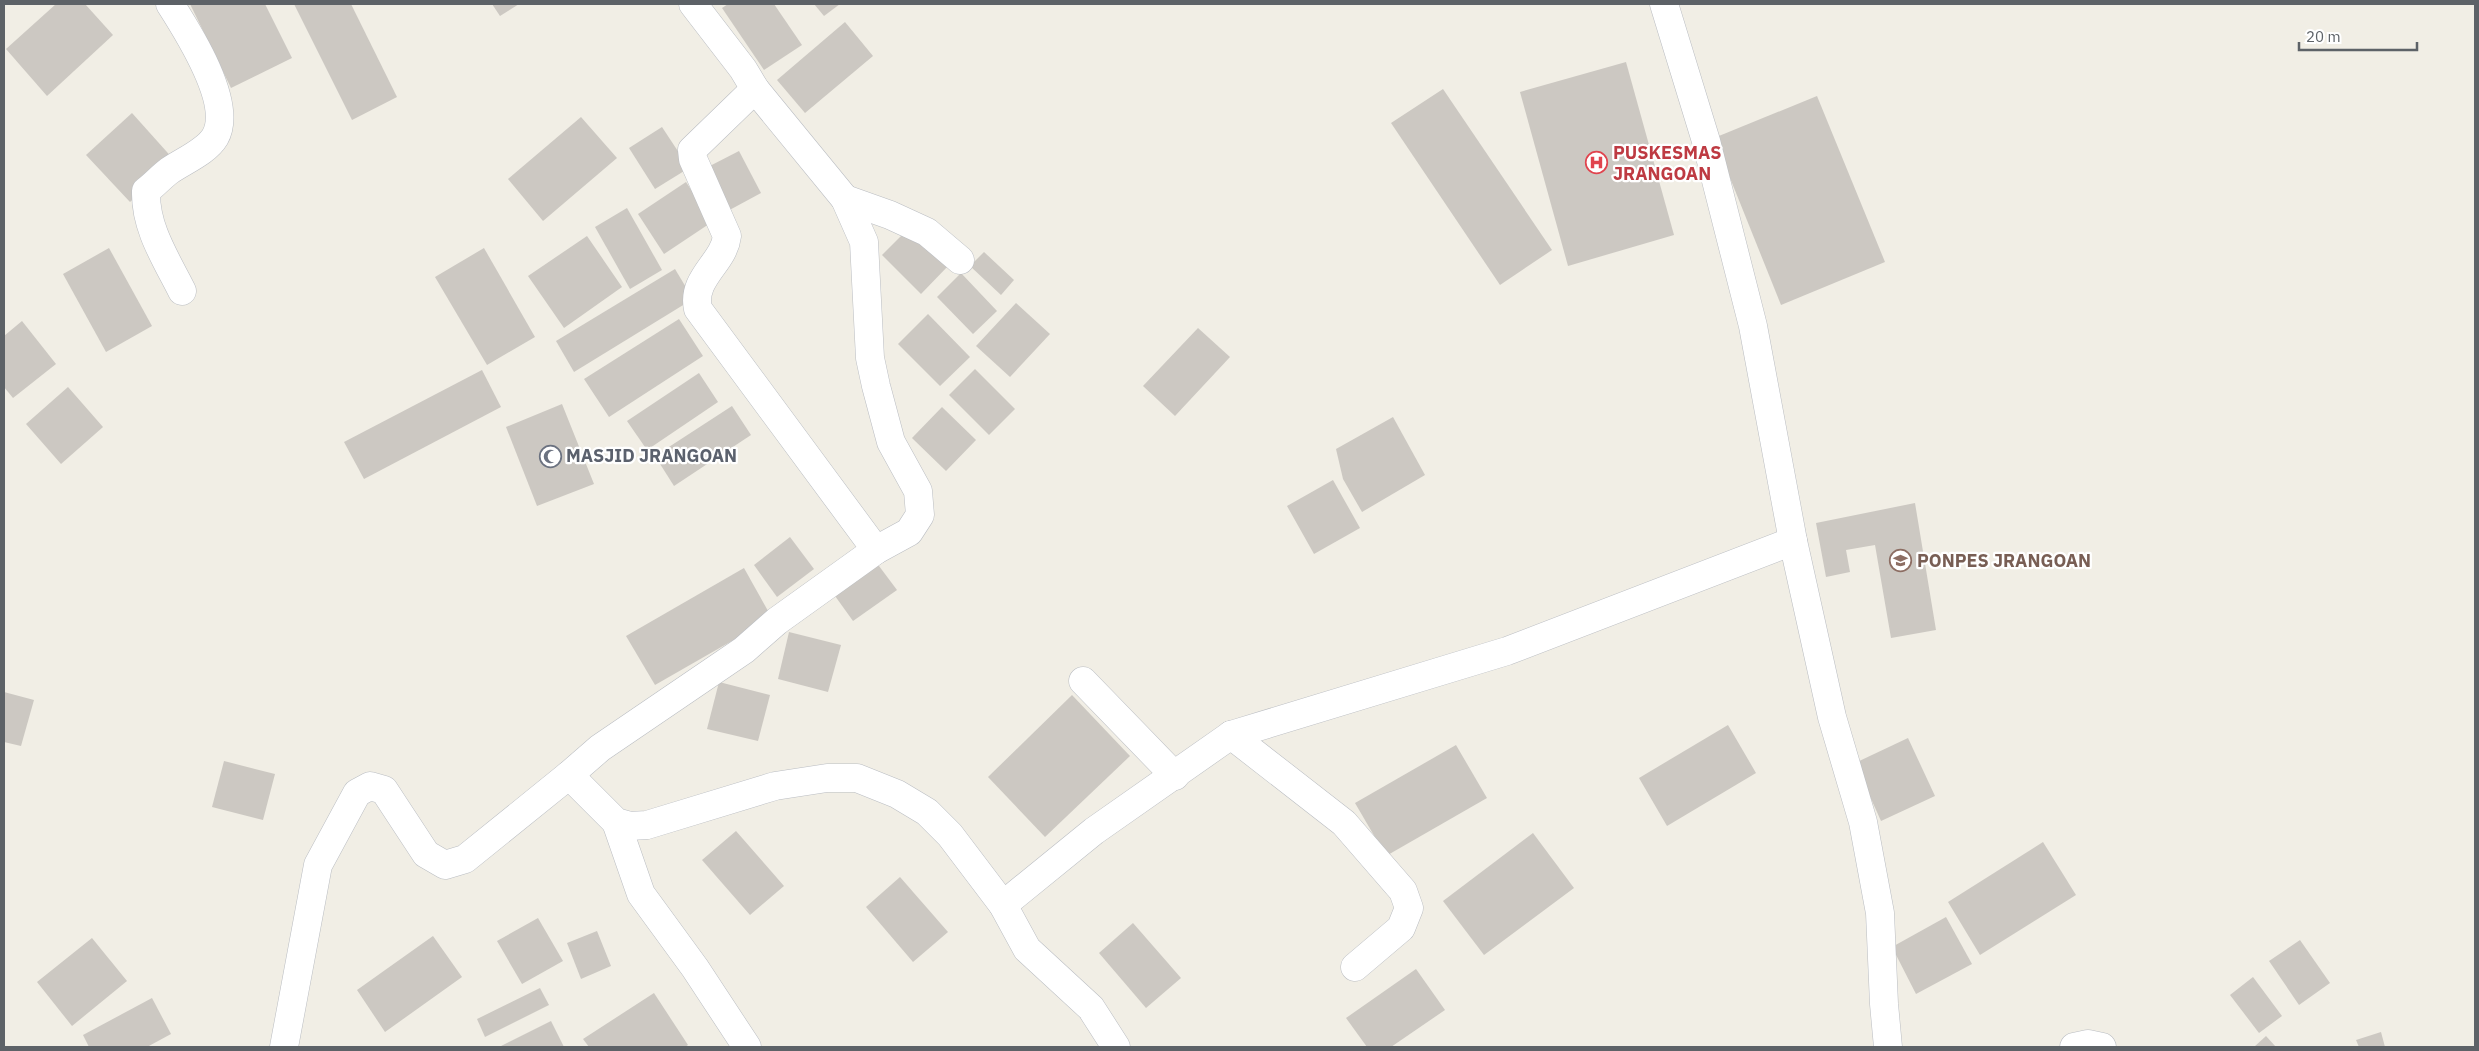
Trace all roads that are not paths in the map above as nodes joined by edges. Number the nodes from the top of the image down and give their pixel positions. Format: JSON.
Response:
{"nodes":[{"id":1,"x":170,"y":4,"type":"edge"},
{"id":2,"x":693,"y":4,"type":"edge"},
{"id":3,"x":1664,"y":4,"type":"edge"},
{"id":4,"x":755,"y":89,"type":"junction"},
{"id":5,"x":844,"y":199,"type":"junction"},
{"id":6,"x":960,"y":260,"type":"dead end"},
{"id":7,"x":182,"y":291,"type":"dead end"},
{"id":8,"x":1793,"y":541,"type":"junction"},
{"id":9,"x":876,"y":550,"type":"junction"},
{"id":10,"x":1083,"y":681,"type":"dead end"},
{"id":11,"x":1231,"y":735,"type":"junction"},
{"id":12,"x":569,"y":775,"type":"junction"},
{"id":13,"x":1175,"y":776,"type":"junction"},
{"id":14,"x":616,"y":822,"type":"junction"},
{"id":15,"x":1003,"y":905,"type":"junction"},
{"id":16,"x":1354,"y":967,"type":"dead end"},
{"id":17,"x":284,"y":1047,"type":"edge"},
{"id":18,"x":747,"y":1047,"type":"edge"},
{"id":19,"x":1116,"y":1047,"type":"edge"},
{"id":20,"x":1888,"y":1047,"type":"edge"},
{"id":21,"x":2074,"y":1047,"type":"edge"},
{"id":22,"x":2102,"y":1047,"type":"edge"}],
"edges":[{"from":1,"to":7,"type":"street"},
{"from":2,"to":4,"type":"street"},
{"from":3,"to":8,"type":"street"},
{"from":4,"to":5,"type":"street"},
{"from":4,"to":9,"type":"street"},
{"from":5,"to":6,"type":"street"},
{"from":5,"to":9,"type":"street"},
{"from":8,"to":11,"type":"street"},
{"from":8,"to":20,"type":"street"},
{"from":9,"to":12,"type":"street"},
{"from":10,"to":13,"type":"street"},
{"from":11,"to":13,"type":"street"},
{"from":11,"to":16,"type":"street"},
{"from":12,"to":14,"type":"street"},
{"from":12,"to":17,"type":"street"},
{"from":13,"to":15,"type":"street"},
{"from":14,"to":15,"type":"street"},
{"from":14,"to":18,"type":"street"},
{"from":15,"to":19,"type":"street"},
{"from":21,"to":22,"type":"street"}]}
